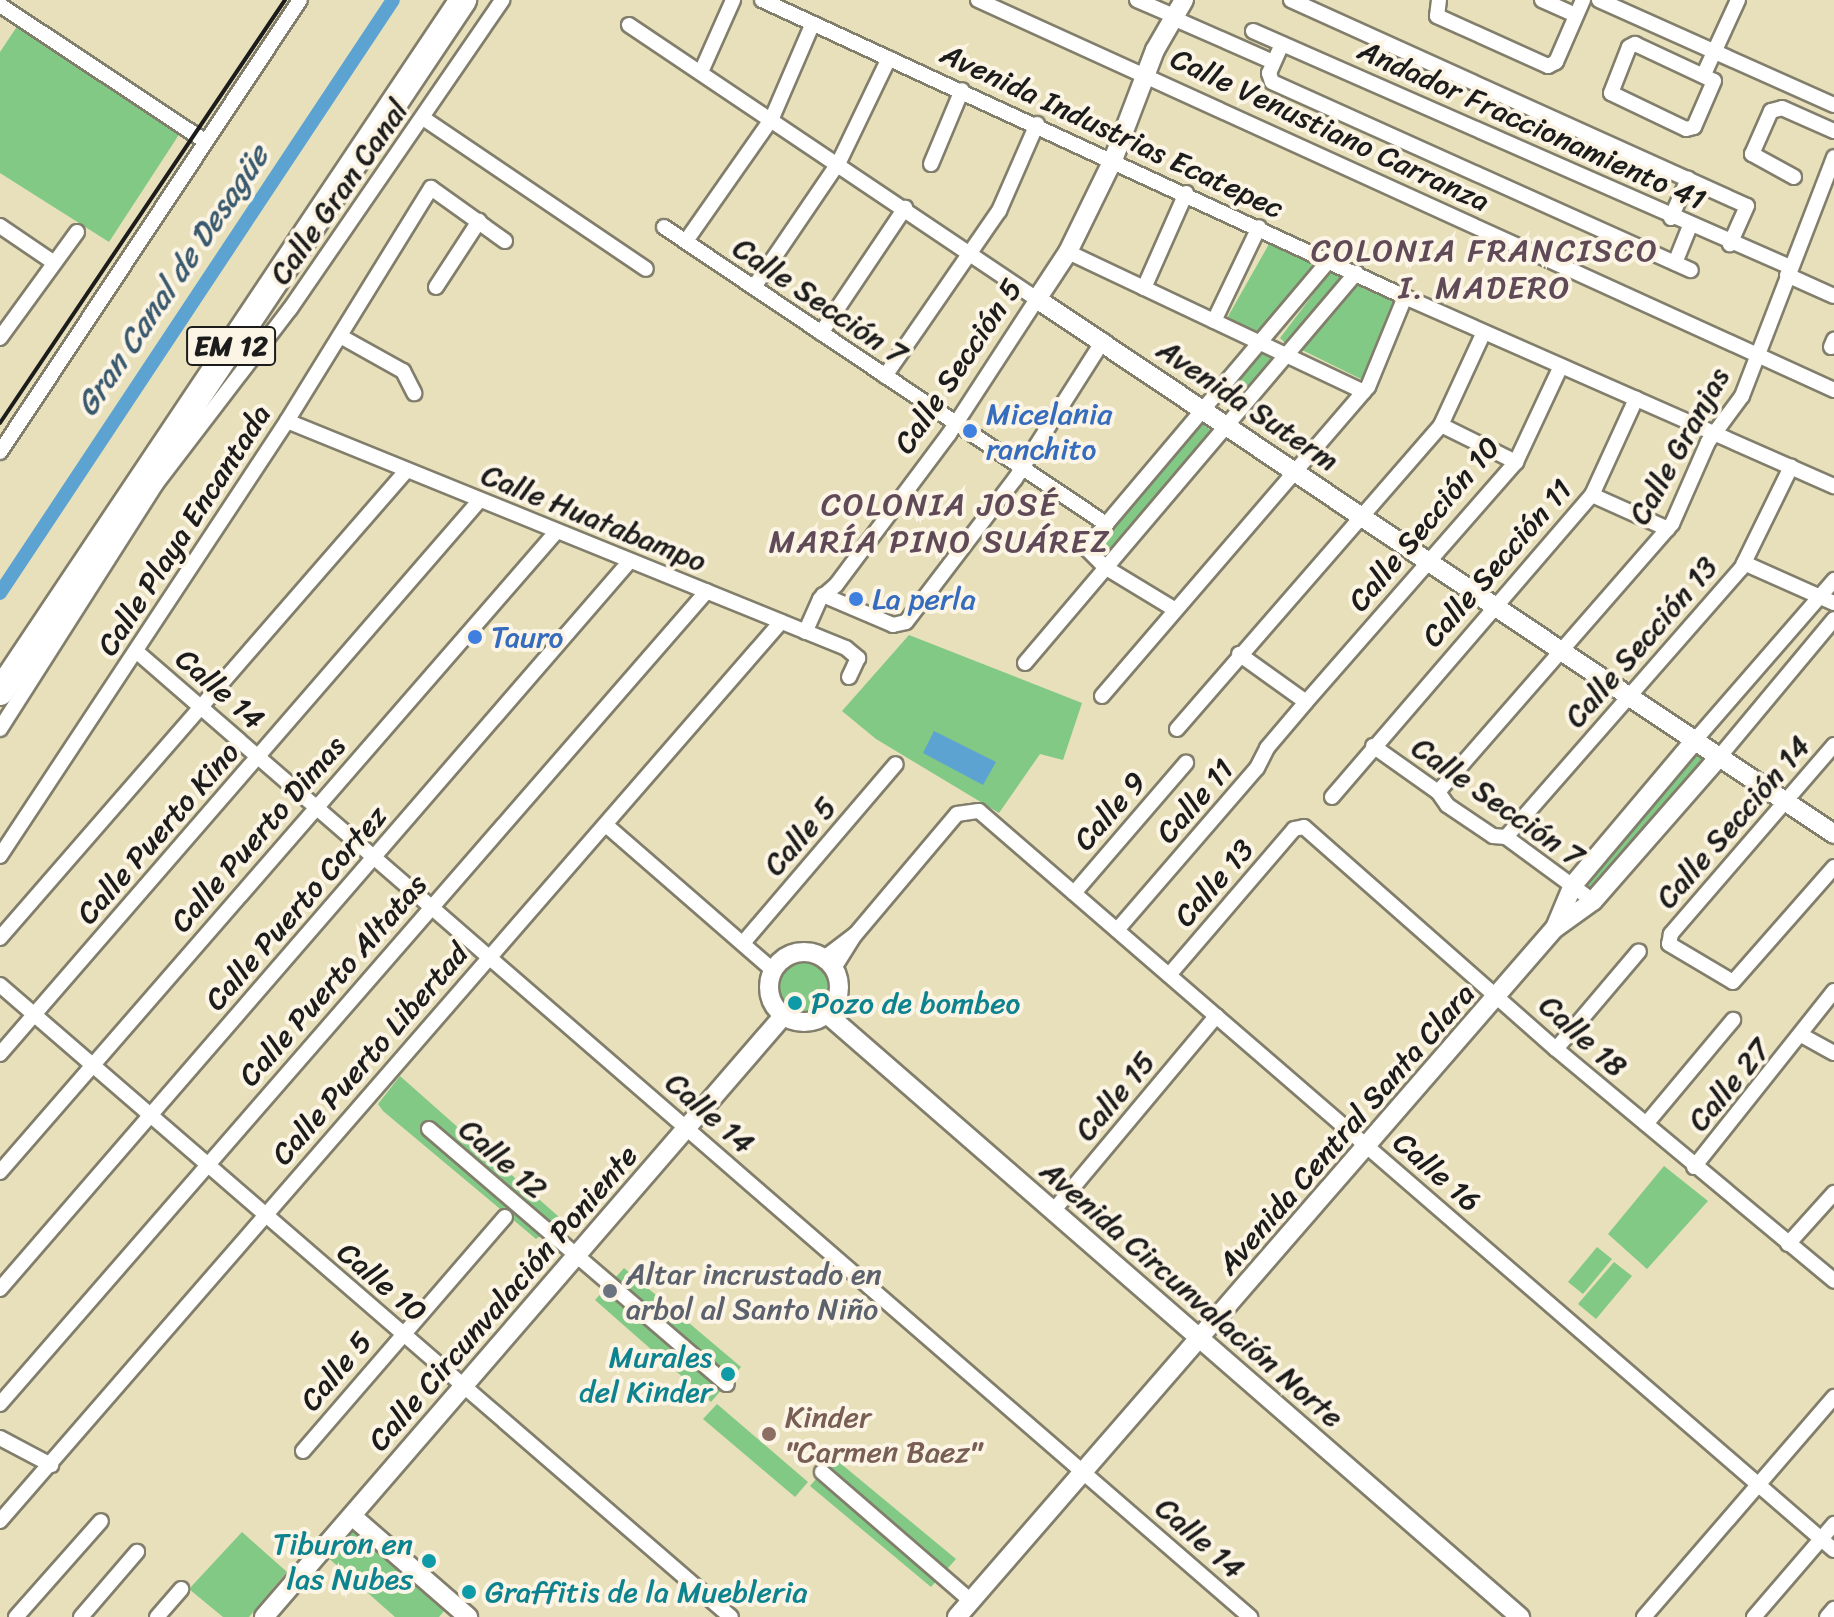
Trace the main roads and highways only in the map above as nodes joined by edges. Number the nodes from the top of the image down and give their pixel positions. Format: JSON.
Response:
{"nodes":[{"id":1,"x":443,"y":0,"type":"edge"},
{"id":2,"x":463,"y":0,"type":"edge"},
{"id":3,"x":0,"y":662,"type":"edge"},
{"id":4,"x":0,"y":692,"type":"edge"}],
"edges":[{"from":1,"to":3,"type":"highway","number":"EM 12"},
{"from":2,"to":4,"type":"highway","number":"EM 12"}]}
